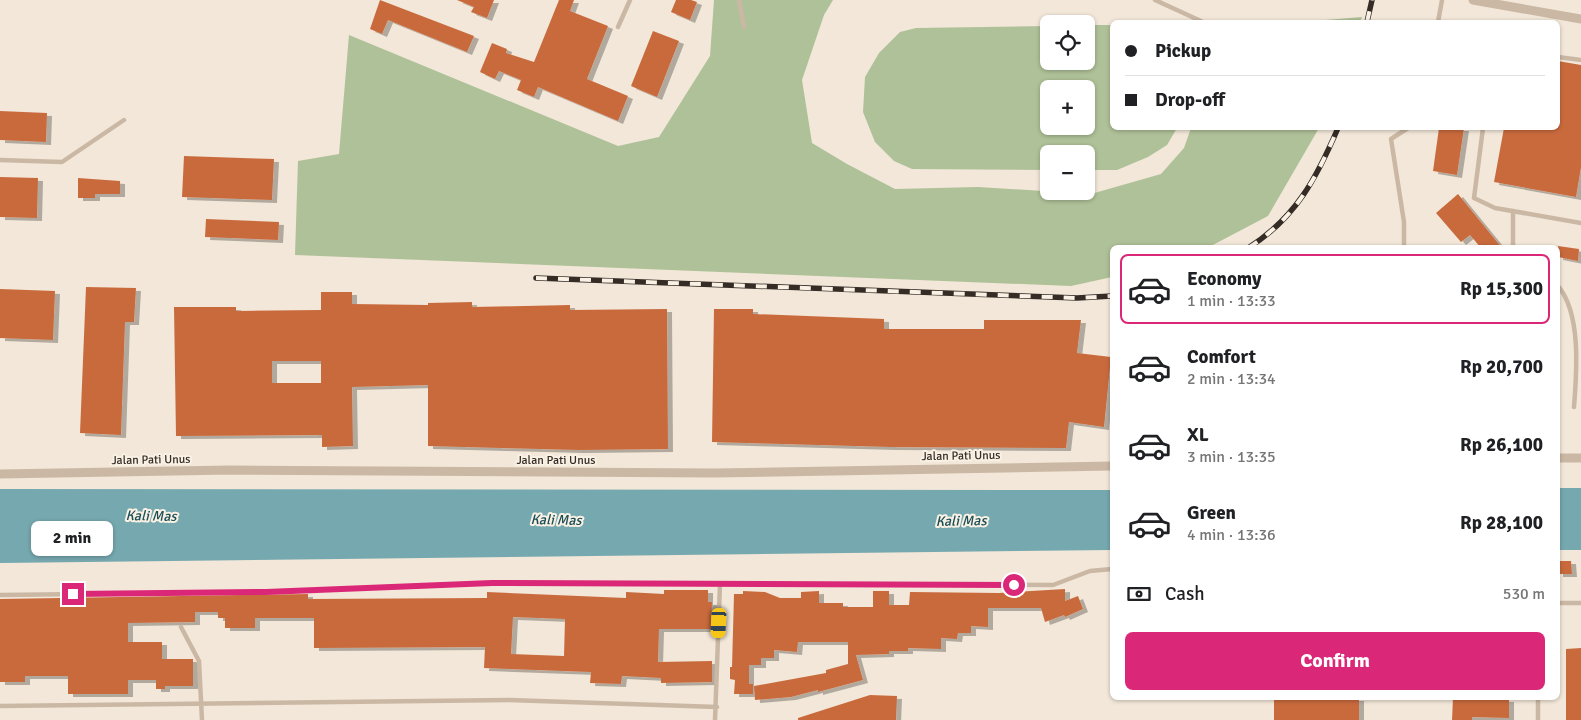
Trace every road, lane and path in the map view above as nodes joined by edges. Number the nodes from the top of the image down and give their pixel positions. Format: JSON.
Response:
{"nodes":[{"id":1,"x":630,"y":0,"type":"edge"},
{"id":2,"x":739,"y":0,"type":"edge"},
{"id":3,"x":1155,"y":0,"type":"edge"},
{"id":4,"x":1442,"y":0,"type":"edge"},
{"id":5,"x":1472,"y":0,"type":"edge"},
{"id":6,"x":1487,"y":1,"type":"edge"},
{"id":7,"x":1581,"y":19,"type":"edge"},
{"id":8,"x":1199,"y":20,"type":"edge"},
{"id":9,"x":1438,"y":20,"type":"edge"},
{"id":10,"x":618,"y":27,"type":"dead end"},
{"id":11,"x":744,"y":27,"type":"dead end"},
{"id":12,"x":1560,"y":56,"type":"edge"},
{"id":13,"x":1581,"y":60,"type":"edge"},
{"id":14,"x":124,"y":120,"type":"dead end"},
{"id":15,"x":1405,"y":130,"type":"edge"},
{"id":16,"x":1483,"y":130,"type":"edge"},
{"id":17,"x":0,"y":160,"type":"edge"},
{"id":18,"x":1513,"y":211,"type":"junction"},
{"id":19,"x":1581,"y":223,"type":"edge"},
{"id":20,"x":1404,"y":245,"type":"edge"},
{"id":21,"x":1514,"y":245,"type":"edge"},
{"id":22,"x":1560,"y":288,"type":"edge"},
{"id":23,"x":1580,"y":344,"type":"edge"},
{"id":24,"x":1574,"y":408,"type":"dead end"},
{"id":25,"x":1560,"y":458,"type":"edge"},
{"id":26,"x":1581,"y":458,"type":"edge"},
{"id":27,"x":1110,"y":466,"type":"edge"},
{"id":28,"x":0,"y":474,"type":"edge"},
{"id":29,"x":1110,"y":569,"type":"edge"},
{"id":30,"x":720,"y":584,"type":"junction"},
{"id":31,"x":0,"y":595,"type":"edge"},
{"id":32,"x":1560,"y":603,"type":"edge"},
{"id":33,"x":1581,"y":604,"type":"edge"},
{"id":34,"x":181,"y":627,"type":"dead end"},
{"id":35,"x":1538,"y":700,"type":"edge"},
{"id":36,"x":202,"y":704,"type":"junction"},
{"id":37,"x":0,"y":706,"type":"edge"},
{"id":38,"x":716,"y":707,"type":"junction"},
{"id":39,"x":202,"y":720,"type":"edge"},
{"id":40,"x":715,"y":720,"type":"edge"},
{"id":41,"x":1538,"y":720,"type":"edge"}],
"edges":[{"from":1,"to":10,"type":"lane"},
{"from":2,"to":11,"type":"lane"},
{"from":3,"to":8,"type":"lane"},
{"from":4,"to":9,"type":"lane"},
{"from":5,"to":6,"type":"street"},
{"from":6,"to":7,"type":"street"},
{"from":12,"to":13,"type":"lane"},
{"from":14,"to":17,"type":"lane"},
{"from":15,"to":20,"type":"lane"},
{"from":16,"to":18,"type":"lane"},
{"from":18,"to":19,"type":"lane"},
{"from":18,"to":21,"type":"lane"},
{"from":22,"to":23,"type":"lane"},
{"from":23,"to":24,"type":"lane"},
{"from":25,"to":26,"type":"street"},
{"from":27,"to":28,"type":"street","name":"Jalan Pati Unus"},
{"from":29,"to":30,"type":"lane"},
{"from":30,"to":31,"type":"lane"},
{"from":30,"to":38,"type":"lane"},
{"from":32,"to":33,"type":"lane"},
{"from":34,"to":36,"type":"lane"},
{"from":35,"to":41,"type":"lane"},
{"from":36,"to":37,"type":"lane"},
{"from":36,"to":38,"type":"lane"},
{"from":36,"to":39,"type":"lane"},
{"from":38,"to":40,"type":"lane"}]}
